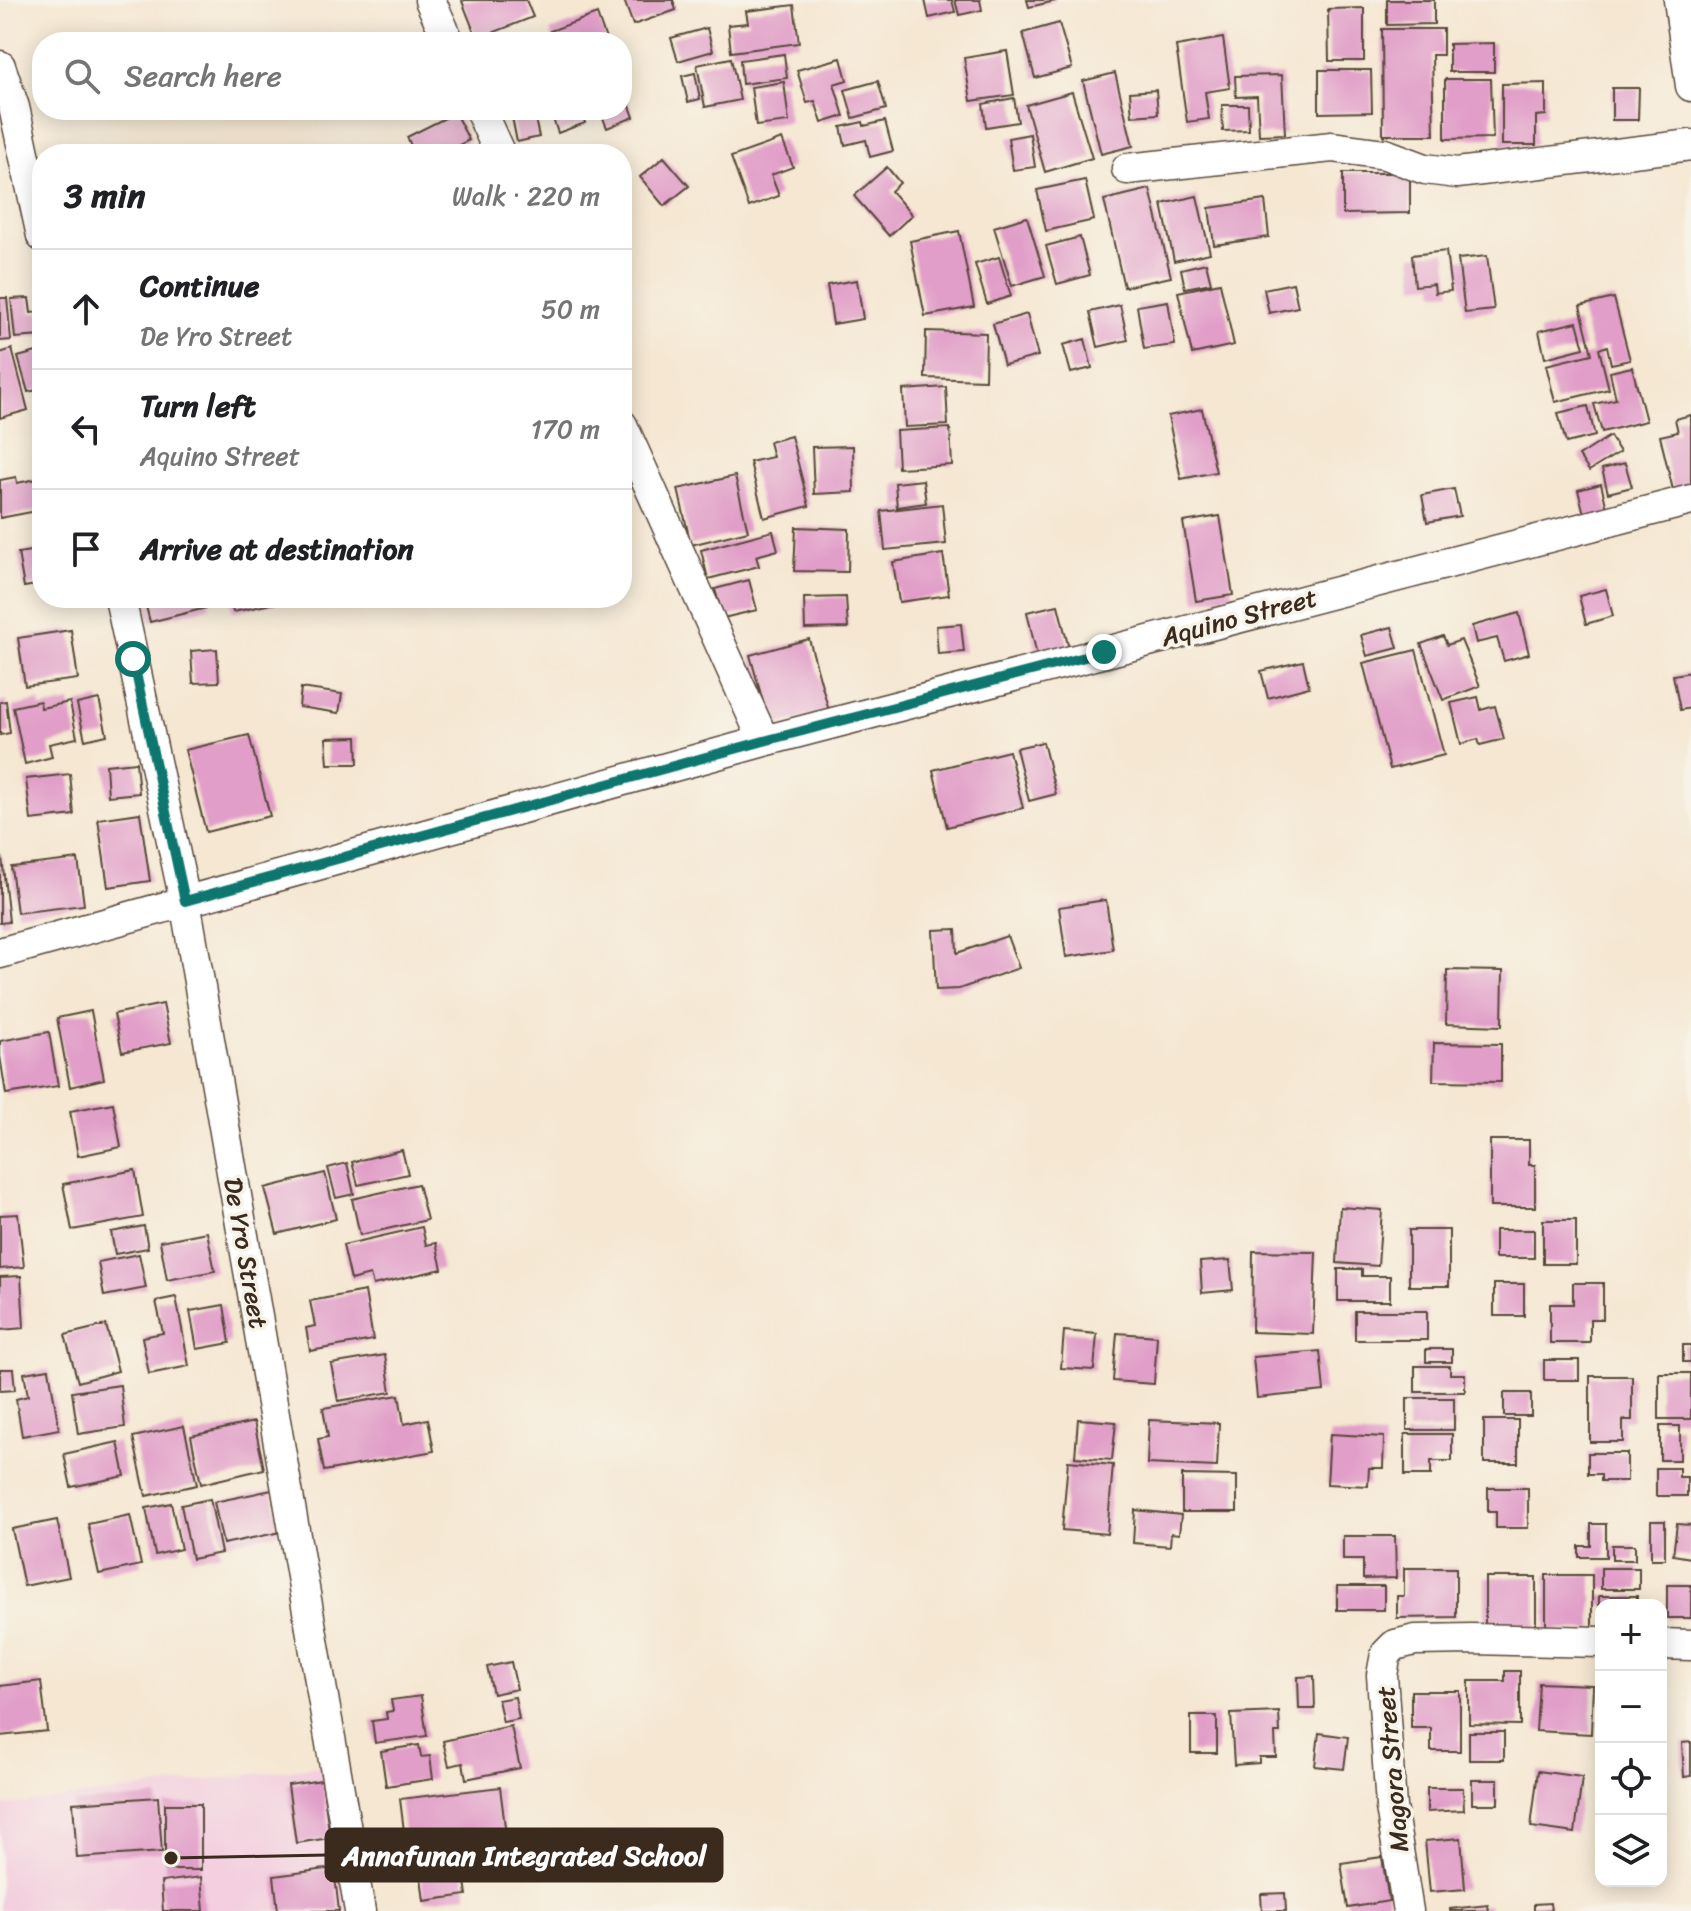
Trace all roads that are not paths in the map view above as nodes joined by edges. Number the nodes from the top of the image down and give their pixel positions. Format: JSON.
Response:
{"nodes":[{"id":1,"x":430,"y":0,"type":"edge"},
{"id":2,"x":1679,"y":0,"type":"edge"},
{"id":3,"x":444,"y":32,"type":"edge"},
{"id":4,"x":0,"y":66,"type":"edge"},
{"id":5,"x":1691,"y":86,"type":"edge"},
{"id":6,"x":485,"y":120,"type":"edge"},
{"id":7,"x":495,"y":144,"type":"edge"},
{"id":8,"x":1691,"y":145,"type":"edge"},
{"id":9,"x":1127,"y":169,"type":"dead end"},
{"id":10,"x":32,"y":190,"type":"edge"},
{"id":11,"x":632,"y":447,"type":"edge"},
{"id":12,"x":1691,"y":500,"type":"edge"},
{"id":13,"x":122,"y":608,"type":"edge"},
{"id":14,"x":764,"y":741,"type":"junction"},
{"id":15,"x":185,"y":901,"type":"junction"},
{"id":16,"x":0,"y":953,"type":"edge"},
{"id":17,"x":1595,"y":1642,"type":"edge"},
{"id":18,"x":1667,"y":1644,"type":"edge"},
{"id":19,"x":1691,"y":1645,"type":"edge"},
{"id":20,"x":360,"y":1911,"type":"edge"},
{"id":21,"x":1408,"y":1911,"type":"edge"}],
"edges":[{"from":1,"to":3,"type":"street"},
{"from":2,"to":5,"type":"street"},
{"from":4,"to":10,"type":"street"},
{"from":6,"to":7,"type":"street"},
{"from":8,"to":9,"type":"street"},
{"from":11,"to":14,"type":"street"},
{"from":12,"to":14,"type":"street","name":"Aquino Street"},
{"from":13,"to":15,"type":"street","name":"De Yro Street"},
{"from":14,"to":15,"type":"street","name":"Aquino Street"},
{"from":15,"to":16,"type":"street","name":"Aquino Street"},
{"from":15,"to":20,"type":"street","name":"De Yro Street"},
{"from":17,"to":21,"type":"street","name":"Magora Street"},
{"from":18,"to":19,"type":"street"}]}
